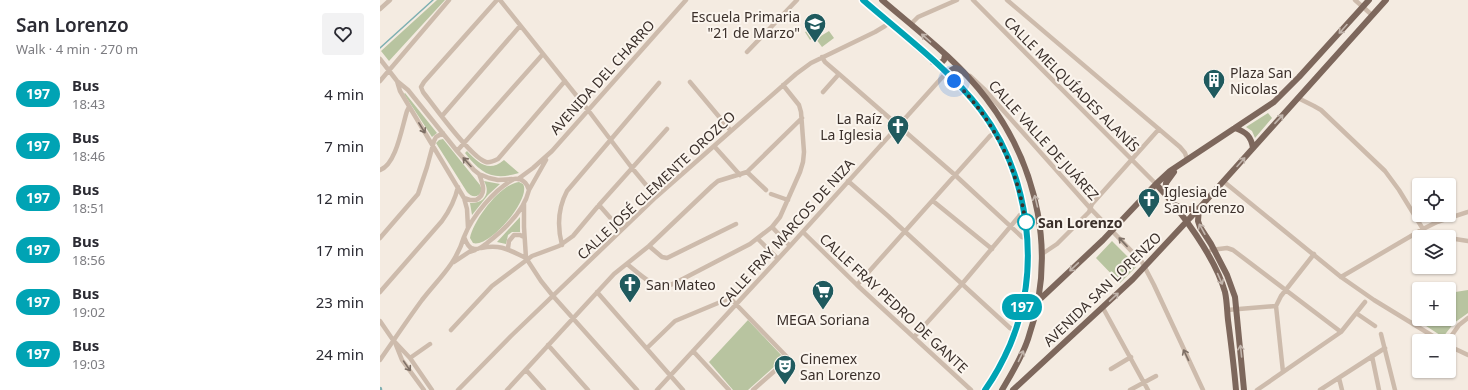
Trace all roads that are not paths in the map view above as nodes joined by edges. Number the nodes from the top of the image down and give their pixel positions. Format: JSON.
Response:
{"nodes":[{"id":1,"x":390,"y":0,"type":"edge"},
{"id":2,"x":449,"y":0,"type":"edge"},
{"id":3,"x":497,"y":0,"type":"edge"},
{"id":4,"x":500,"y":0,"type":"edge"},
{"id":5,"x":686,"y":0,"type":"edge"},
{"id":6,"x":797,"y":0,"type":"edge"},
{"id":7,"x":863,"y":0,"type":"edge"},
{"id":8,"x":882,"y":0,"type":"edge"},
{"id":9,"x":957,"y":0,"type":"edge"},
{"id":10,"x":973,"y":0,"type":"edge"},
{"id":11,"x":1006,"y":0,"type":"edge"},
{"id":12,"x":1355,"y":0,"type":"edge"},
{"id":13,"x":1369,"y":0,"type":"edge"},
{"id":14,"x":1386,"y":0,"type":"edge"},
{"id":15,"x":1363,"y":7,"type":"junction"},
{"id":16,"x":380,"y":9,"type":"edge"},
{"id":17,"x":1372,"y":16,"type":"junction"},
{"id":18,"x":889,"y":22,"type":"junction"},
{"id":19,"x":520,"y":26,"type":"junction"},
{"id":20,"x":912,"y":26,"type":"junction"},
{"id":21,"x":747,"y":52,"type":"dead end"},
{"id":22,"x":543,"y":54,"type":"junction"},
{"id":23,"x":945,"y":55,"type":"junction"},
{"id":24,"x":822,"y":57,"type":"junction"},
{"id":25,"x":380,"y":59,"type":"edge"},
{"id":26,"x":933,"y":62,"type":"junction"},
{"id":27,"x":388,"y":70,"type":"junction"},
{"id":28,"x":962,"y":71,"type":"junction"},
{"id":29,"x":946,"y":73,"type":"junction"},
{"id":30,"x":839,"y":74,"type":"junction"},
{"id":31,"x":380,"y":81,"type":"edge"},
{"id":32,"x":397,"y":81,"type":"junction"},
{"id":33,"x":565,"y":81,"type":"junction"},
{"id":34,"x":690,"y":82,"type":"dead end"},
{"id":35,"x":659,"y":83,"type":"dead end"},
{"id":36,"x":783,"y":85,"type":"junction"},
{"id":37,"x":823,"y":92,"type":"dead end"},
{"id":38,"x":1298,"y":98,"type":"junction"},
{"id":39,"x":409,"y":108,"type":"junction"},
{"id":40,"x":588,"y":110,"type":"junction"},
{"id":41,"x":442,"y":116,"type":"junction"},
{"id":42,"x":802,"y":118,"type":"junction"},
{"id":43,"x":897,"y":126,"type":"junction"},
{"id":44,"x":1235,"y":128,"type":"junction"},
{"id":45,"x":667,"y":129,"type":"dead end"},
{"id":46,"x":1159,"y":129,"type":"junction"},
{"id":47,"x":731,"y":131,"type":"junction"},
{"id":48,"x":443,"y":133,"type":"junction"},
{"id":49,"x":995,"y":133,"type":"junction"},
{"id":50,"x":610,"y":140,"type":"junction"},
{"id":51,"x":464,"y":144,"type":"junction"},
{"id":52,"x":432,"y":145,"type":"junction"},
{"id":53,"x":714,"y":146,"type":"junction"},
{"id":54,"x":1252,"y":148,"type":"junction"},
{"id":55,"x":457,"y":151,"type":"junction"},
{"id":56,"x":552,"y":151,"type":"junction"},
{"id":57,"x":1187,"y":159,"type":"junction"},
{"id":58,"x":1132,"y":160,"type":"junction"},
{"id":59,"x":1181,"y":163,"type":"junction"},
{"id":60,"x":632,"y":168,"type":"junction"},
{"id":61,"x":380,"y":170,"type":"edge"},
{"id":62,"x":747,"y":172,"type":"junction"},
{"id":63,"x":479,"y":174,"type":"junction"},
{"id":64,"x":740,"y":175,"type":"junction"},
{"id":65,"x":955,"y":175,"type":"junction"},
{"id":66,"x":516,"y":179,"type":"junction"},
{"id":67,"x":848,"y":181,"type":"junction"},
{"id":68,"x":1223,"y":181,"type":"junction"},
{"id":69,"x":1156,"y":184,"type":"junction"},
{"id":70,"x":458,"y":187,"type":"junction"},
{"id":71,"x":529,"y":190,"type":"junction"},
{"id":72,"x":766,"y":190,"type":"dead end"},
{"id":73,"x":772,"y":194,"type":"dead end"},
{"id":74,"x":1166,"y":194,"type":"junction"},
{"id":75,"x":656,"y":197,"type":"junction"},
{"id":76,"x":464,"y":198,"type":"junction"},
{"id":77,"x":788,"y":200,"type":"junction"},
{"id":78,"x":933,"y":201,"type":"junction"},
{"id":79,"x":524,"y":203,"type":"junction"},
{"id":80,"x":599,"y":205,"type":"junction"},
{"id":81,"x":1174,"y":205,"type":"junction"},
{"id":82,"x":1090,"y":208,"type":"junction"},
{"id":83,"x":1199,"y":208,"type":"junction"},
{"id":84,"x":1468,"y":212,"type":"edge"},
{"id":85,"x":1024,"y":214,"type":"junction"},
{"id":86,"x":1186,"y":222,"type":"junction"},
{"id":87,"x":736,"y":224,"type":"dead end"},
{"id":88,"x":1011,"y":226,"type":"junction"},
{"id":89,"x":772,"y":227,"type":"junction"},
{"id":90,"x":468,"y":228,"type":"junction"},
{"id":91,"x":1423,"y":229,"type":"junction"},
{"id":92,"x":621,"y":230,"type":"junction"},
{"id":93,"x":1113,"y":231,"type":"junction"},
{"id":94,"x":803,"y":232,"type":"junction"},
{"id":95,"x":905,"y":232,"type":"junction"},
{"id":96,"x":464,"y":237,"type":"junction"},
{"id":97,"x":524,"y":237,"type":"junction"},
{"id":98,"x":380,"y":238,"type":"edge"},
{"id":99,"x":1027,"y":238,"type":"junction"},
{"id":100,"x":758,"y":239,"type":"junction"},
{"id":101,"x":1456,"y":239,"type":"edge"},
{"id":102,"x":1468,"y":241,"type":"edge"},
{"id":103,"x":562,"y":245,"type":"junction"},
{"id":104,"x":649,"y":246,"type":"junction"},
{"id":105,"x":790,"y":246,"type":"junction"},
{"id":106,"x":508,"y":248,"type":"junction"},
{"id":107,"x":478,"y":249,"type":"junction"},
{"id":108,"x":992,"y":249,"type":"junction"},
{"id":109,"x":1214,"y":249,"type":"junction"},
{"id":110,"x":1206,"y":252,"type":"junction"},
{"id":111,"x":1042,"y":254,"type":"junction"},
{"id":112,"x":1314,"y":254,"type":"junction"},
{"id":113,"x":527,"y":259,"type":"junction"},
{"id":114,"x":778,"y":259,"type":"junction"},
{"id":115,"x":453,"y":263,"type":"junction"},
{"id":116,"x":627,"y":264,"type":"junction"},
{"id":117,"x":1145,"y":266,"type":"junction"},
{"id":118,"x":1341,"y":277,"type":"junction"},
{"id":119,"x":962,"y":284,"type":"junction"},
{"id":120,"x":857,"y":285,"type":"junction"},
{"id":121,"x":1286,"y":290,"type":"junction"},
{"id":122,"x":380,"y":292,"type":"edge"},
{"id":123,"x":597,"y":292,"type":"junction"},
{"id":124,"x":553,"y":296,"type":"junction"},
{"id":125,"x":1037,"y":302,"type":"junction"},
{"id":126,"x":1364,"y":302,"type":"dead end"},
{"id":127,"x":737,"y":304,"type":"junction"},
{"id":128,"x":1276,"y":306,"type":"junction"},
{"id":129,"x":1103,"y":308,"type":"junction"},
{"id":130,"x":1227,"y":310,"type":"junction"},
{"id":131,"x":1236,"y":310,"type":"junction"},
{"id":132,"x":1356,"y":313,"type":"junction"},
{"id":133,"x":1020,"y":314,"type":"junction"},
{"id":134,"x":1468,"y":318,"type":"edge"},
{"id":135,"x":573,"y":319,"type":"junction"},
{"id":136,"x":380,"y":321,"type":"edge"},
{"id":137,"x":1375,"y":326,"type":"dead end"},
{"id":138,"x":451,"y":330,"type":"dead end"},
{"id":139,"x":1015,"y":331,"type":"junction"},
{"id":140,"x":1341,"y":332,"type":"junction"},
{"id":141,"x":1381,"y":334,"type":"dead end"},
{"id":142,"x":1430,"y":334,"type":"edge"},
{"id":143,"x":1453,"y":334,"type":"edge"},
{"id":144,"x":914,"y":337,"type":"junction"},
{"id":145,"x":394,"y":340,"type":"junction"},
{"id":146,"x":430,"y":344,"type":"dead end"},
{"id":147,"x":548,"y":345,"type":"junction"},
{"id":148,"x":647,"y":348,"type":"junction"},
{"id":149,"x":1385,"y":348,"type":"junction"},
{"id":150,"x":1456,"y":349,"type":"edge"},
{"id":151,"x":693,"y":351,"type":"junction"},
{"id":152,"x":1468,"y":355,"type":"edge"},
{"id":153,"x":1372,"y":356,"type":"junction"},
{"id":154,"x":1131,"y":357,"type":"junction"},
{"id":155,"x":410,"y":358,"type":"junction"},
{"id":156,"x":380,"y":360,"type":"edge"},
{"id":157,"x":1111,"y":369,"type":"dead end"},
{"id":158,"x":526,"y":370,"type":"junction"},
{"id":159,"x":1283,"y":372,"type":"junction"},
{"id":160,"x":670,"y":376,"type":"junction"},
{"id":161,"x":1156,"y":376,"type":"dead end"},
{"id":162,"x":1339,"y":378,"type":"junction"},
{"id":163,"x":1144,"y":382,"type":"junction"},
{"id":164,"x":424,"y":390,"type":"edge"},
{"id":165,"x":432,"y":390,"type":"edge"},
{"id":166,"x":458,"y":390,"type":"edge"},
{"id":167,"x":507,"y":390,"type":"edge"},
{"id":168,"x":544,"y":390,"type":"edge"},
{"id":169,"x":588,"y":390,"type":"edge"},
{"id":170,"x":637,"y":390,"type":"edge"},
{"id":171,"x":657,"y":390,"type":"edge"},
{"id":172,"x":683,"y":390,"type":"edge"},
{"id":173,"x":729,"y":390,"type":"edge"},
{"id":174,"x":752,"y":390,"type":"edge"},
{"id":175,"x":971,"y":390,"type":"edge"},
{"id":176,"x":985,"y":390,"type":"edge"},
{"id":177,"x":1002,"y":390,"type":"edge"},
{"id":178,"x":1013,"y":390,"type":"edge"},
{"id":179,"x":1130,"y":390,"type":"edge"},
{"id":180,"x":1148,"y":390,"type":"edge"},
{"id":181,"x":1203,"y":390,"type":"edge"},
{"id":182,"x":1236,"y":390,"type":"edge"},
{"id":183,"x":1244,"y":390,"type":"edge"},
{"id":184,"x":1257,"y":390,"type":"edge"},
{"id":185,"x":1320,"y":390,"type":"edge"},
{"id":186,"x":1342,"y":390,"type":"edge"},
{"id":187,"x":1379,"y":390,"type":"edge"},
{"id":188,"x":1395,"y":390,"type":"edge"}],
"edges":[{"from":1,"to":16,"type":"street"},
{"from":2,"to":27,"type":"street"},
{"from":3,"to":41,"type":"street"},
{"from":4,"to":19,"type":"street"},
{"from":5,"to":40,"type":"street","name":"AVENIDA DEL CHARRO"},
{"from":6,"to":21,"type":"street"},
{"from":7,"to":18,"type":"main road"},
{"from":8,"to":20,"type":"main road"},
{"from":9,"to":20,"type":"street"},
{"from":10,"to":58,"type":"street","name":"CALLE MELQUÍADES ALANÍS"},
{"from":11,"to":46,"type":"street"},
{"from":12,"to":15,"type":"street"},
{"from":13,"to":15,"type":"main road"},
{"from":14,"to":17,"type":"main road","name":"AVENIDA SAN LORENZO"},
{"from":15,"to":17,"type":"street"},
{"from":15,"to":44,"type":"main road","one_way":true},
{"from":17,"to":38,"type":"main road","name":"AVENIDA SAN LORENZO"},
{"from":18,"to":24,"type":"street","name":"CALLE JOSÉ CLEMENTE OROZCO"},
{"from":18,"to":26,"type":"main road"},
{"from":19,"to":22,"type":"street"},
{"from":19,"to":41,"type":"street"},
{"from":23,"to":20,"type":"main road","one_way":true},
{"from":22,"to":33,"type":"street"},
{"from":22,"to":51,"type":"street"},
{"from":23,"to":26,"type":"main road"},
{"from":23,"to":28,"type":"main road"},
{"from":24,"to":30,"type":"street"},
{"from":24,"to":36,"type":"street","name":"CALLE JOSÉ CLEMENTE OROZCO"},
{"from":25,"to":27,"type":"street"},
{"from":26,"to":29,"type":"main road"},
{"from":27,"to":31,"type":"street"},
{"from":27,"to":32,"type":"street"},
{"from":28,"to":29,"type":"main road"},
{"from":28,"to":82,"type":"street","name":"CALLE VALLE DE JUÁREZ"},
{"from":111,"to":28,"type":"main road","one_way":true},
{"from":29,"to":43,"type":"street","name":"CALLE FRAY MARCOS DE NIZA"},
{"from":29,"to":49,"type":"main road"},
{"from":30,"to":37,"type":"street"},
{"from":30,"to":43,"type":"street"},
{"from":32,"to":39,"type":"street"},
{"from":32,"to":48,"type":"street"},
{"from":33,"to":40,"type":"street"},
{"from":33,"to":51,"type":"street"},
{"from":34,"to":47,"type":"street"},
{"from":35,"to":50,"type":"street"},
{"from":36,"to":42,"type":"street"},
{"from":36,"to":47,"type":"street","name":"CALLE JOSÉ CLEMENTE OROZCO"},
{"from":54,"to":38,"type":"main road","name":"AVENIDA SAN LORENZO","one_way":true},
{"from":38,"to":91,"type":"street"},
{"from":39,"to":52,"type":"street","one_way":true},
{"from":39,"to":61,"type":"street"},
{"from":40,"to":50,"type":"street"},
{"from":40,"to":56,"type":"street","name":"AVENIDA DEL CHARRO"},
{"from":41,"to":51,"type":"street"},
{"from":42,"to":62,"type":"street"},
{"from":42,"to":77,"type":"street"},
{"from":43,"to":65,"type":"street"},
{"from":43,"to":67,"type":"street","name":"CALLE FRAY MARCOS DE NIZA"},
{"from":44,"to":54,"type":"main road"},
{"from":44,"to":57,"type":"main road"},
{"from":45,"to":60,"type":"street"},
{"from":46,"to":57,"type":"street"},
{"from":46,"to":58,"type":"street"},
{"from":47,"to":53,"type":"street","name":"CALLE JOSÉ CLEMENTE OROZCO"},
{"from":48,"to":52,"type":"street"},
{"from":48,"to":55,"type":"street"},
{"from":49,"to":65,"type":"street"},
{"from":49,"to":85,"type":"main road"},
{"from":50,"to":60,"type":"street"},
{"from":50,"to":103,"type":"street"},
{"from":51,"to":55,"type":"street"},
{"from":52,"to":70,"type":"street"},
{"from":52,"to":98,"type":"street"},
{"from":53,"to":64,"type":"street"},
{"from":53,"to":75,"type":"street","name":"CALLE JOSÉ CLEMENTE OROZCO"},
{"from":68,"to":54,"type":"main road","name":"AVENIDA SAN LORENZO","one_way":true},
{"from":63,"to":55,"type":"street","one_way":true},
{"from":56,"to":66,"type":"street","name":"AVENIDA DEL CHARRO"},
{"from":56,"to":71,"type":"street","name":"AVENIDA DEL CHARRO"},
{"from":57,"to":59,"type":"main road"},
{"from":58,"to":69,"type":"street","name":"CALLE MELQUÍADES ALANÍS"},
{"from":58,"to":82,"type":"street"},
{"from":59,"to":69,"type":"main road"},
{"from":59,"to":74,"type":"main road"},
{"from":60,"to":75,"type":"street"},
{"from":60,"to":80,"type":"street"},
{"from":62,"to":64,"type":"street"},
{"from":62,"to":72,"type":"street"},
{"from":63,"to":66,"type":"street"},
{"from":63,"to":76,"type":"street"},
{"from":64,"to":104,"type":"street"},
{"from":65,"to":78,"type":"street"},
{"from":65,"to":88,"type":"street"},
{"from":66,"to":71,"type":"street"},
{"from":66,"to":90,"type":"street","name":"AVENIDA DEL CHARRO"},
{"from":67,"to":94,"type":"street","name":"CALLE FRAY MARCOS DE NIZA"},
{"from":67,"to":95,"type":"street"},
{"from":68,"to":83,"type":"main road","name":"AVENIDA SAN LORENZO"},
{"from":68,"to":112,"type":"street"},
{"from":69,"to":74,"type":"main road"},
{"from":69,"to":93,"type":"main road"},
{"from":70,"to":76,"type":"street"},
{"from":70,"to":122,"type":"street"},
{"from":71,"to":79,"type":"street","name":"AVENIDA DEL CHARRO"},
{"from":73,"to":77,"type":"street"},
{"from":74,"to":81,"type":"main road"},
{"from":75,"to":92,"type":"street","name":"CALLE JOSÉ CLEMENTE OROZCO"},
{"from":76,"to":90,"type":"street"},
{"from":77,"to":89,"type":"street"},
{"from":78,"to":95,"type":"street"},
{"from":78,"to":108,"type":"street"},
{"from":79,"to":97,"type":"street"},
{"from":79,"to":107,"type":"street"},
{"from":80,"to":92,"type":"street"},
{"from":80,"to":103,"type":"street"},
{"from":81,"to":83,"type":"main road"},
{"from":81,"to":86,"type":"main road"},
{"from":82,"to":93,"type":"street","name":"CALLE VALLE DE JUÁREZ"},
{"from":82,"to":111,"type":"street"},
{"from":83,"to":86,"type":"main road","name":"AVENIDA SAN LORENZO"},
{"from":109,"to":83,"type":"main road","one_way":true},
{"from":84,"to":91,"type":"street"},
{"from":85,"to":88,"type":"street"},
{"from":85,"to":99,"type":"main road"},
{"from":86,"to":110,"type":"main road"},
{"from":86,"to":117,"type":"main road","name":"AVENIDA SAN LORENZO"},
{"from":87,"to":104,"type":"street"},
{"from":88,"to":99,"type":"street"},
{"from":88,"to":108,"type":"street"},
{"from":89,"to":100,"type":"street"},
{"from":89,"to":105,"type":"street"},
{"from":90,"to":96,"type":"street"},
{"from":91,"to":118,"type":"street"},
{"from":92,"to":124,"type":"street","name":"CALLE JOSÉ CLEMENTE OROZCO"},
{"from":117,"to":93,"type":"street","name":"CALLE VALLE DE JUÁREZ","one_way":true},
{"from":93,"to":125,"type":"main road","one_way":true},
{"from":94,"to":105,"type":"street","name":"CALLE FRAY MARCOS DE NIZA"},
{"from":94,"to":120,"type":"street","name":"CALLE FRAY PEDRO DE GANTE"},
{"from":95,"to":119,"type":"street"},
{"from":95,"to":120,"type":"street"},
{"from":96,"to":107,"type":"street"},
{"from":96,"to":115,"type":"street"},
{"from":97,"to":106,"type":"street"},
{"from":97,"to":113,"type":"street"},
{"from":99,"to":133,"type":"main road"},
{"from":100,"to":114,"type":"street"},
{"from":100,"to":116,"type":"street"},
{"from":101,"to":102,"type":"street"},
{"from":103,"to":113,"type":"street"},
{"from":104,"to":116,"type":"street"},
{"from":105,"to":114,"type":"street","name":"CALLE FRAY MARCOS DE NIZA"},
{"from":106,"to":107,"type":"street"},
{"from":106,"to":113,"type":"street"},
{"from":107,"to":115,"type":"street"},
{"from":108,"to":119,"type":"street"},
{"from":109,"to":110,"type":"street"},
{"from":109,"to":121,"type":"street"},
{"from":109,"to":131,"type":"main road"},
{"from":110,"to":130,"type":"main road","one_way":true},
{"from":111,"to":125,"type":"main road"},
{"from":112,"to":118,"type":"street"},
{"from":112,"to":121,"type":"street"},
{"from":113,"to":124,"type":"street"},
{"from":113,"to":138,"type":"street"},
{"from":114,"to":127,"type":"street","name":"CALLE FRAY MARCOS DE NIZA"},
{"from":115,"to":145,"type":"street"},
{"from":116,"to":123,"type":"street"},
{"from":129,"to":117,"type":"main road","name":"AVENIDA SAN LORENZO","one_way":true},
{"from":181,"to":117,"type":"street","name":"CALLE VALLE DE JUÁREZ","one_way":true},
{"from":118,"to":142,"type":"street"},
{"from":119,"to":139,"type":"street"},
{"from":119,"to":144,"type":"street"},
{"from":120,"to":144,"type":"street","name":"CALLE FRAY PEDRO DE GANTE"},
{"from":121,"to":128,"type":"street"},
{"from":121,"to":140,"type":"street"},
{"from":123,"to":135,"type":"street"},
{"from":123,"to":148,"type":"street"},
{"from":124,"to":135,"type":"street"},
{"from":124,"to":166,"type":"street","name":"CALLE JOSÉ CLEMENTE OROZCO"},
{"from":125,"to":133,"type":"main road"},
{"from":177,"to":125,"type":"main road","one_way":true},
{"from":126,"to":132,"type":"street"},
{"from":127,"to":148,"type":"street"},
{"from":127,"to":151,"type":"street","name":"CALLE FRAY MARCOS DE NIZA"},
{"from":127,"to":174,"type":"street"},
{"from":128,"to":131,"type":"street"},
{"from":128,"to":159,"type":"street"},
{"from":129,"to":154,"type":"street"},
{"from":129,"to":178,"type":"main road","name":"AVENIDA SAN LORENZO"},
{"from":130,"to":131,"type":"street"},
{"from":130,"to":182,"type":"main road"},
{"from":183,"to":131,"type":"main road","one_way":true},
{"from":132,"to":137,"type":"street"},
{"from":132,"to":140,"type":"street"},
{"from":133,"to":139,"type":"main road"},
{"from":134,"to":143,"type":"street"},
{"from":135,"to":147,"type":"street"},
{"from":135,"to":170,"type":"street"},
{"from":136,"to":145,"type":"street"},
{"from":139,"to":176,"type":"main road"},
{"from":140,"to":159,"type":"street"},
{"from":141,"to":149,"type":"street"},
{"from":144,"to":175,"type":"street","name":"CALLE FRAY PEDRO DE GANTE"},
{"from":145,"to":155,"type":"street"},
{"from":145,"to":156,"type":"street"},
{"from":145,"to":164,"type":"street","one_way":true},
{"from":146,"to":155,"type":"street"},
{"from":147,"to":158,"type":"street"},
{"from":147,"to":169,"type":"street"},
{"from":148,"to":160,"type":"street"},
{"from":149,"to":153,"type":"street"},
{"from":149,"to":188,"type":"street"},
{"from":150,"to":152,"type":"street"},
{"from":151,"to":160,"type":"street","name":"CALLE FRAY MARCOS DE NIZA"},
{"from":151,"to":173,"type":"street"},
{"from":153,"to":162,"type":"street"},
{"from":153,"to":187,"type":"street"},
{"from":154,"to":157,"type":"street"},
{"from":154,"to":163,"type":"street"},
{"from":155,"to":165,"type":"street"},
{"from":158,"to":167,"type":"street"},
{"from":158,"to":168,"type":"street"},
{"from":159,"to":184,"type":"street"},
{"from":160,"to":171,"type":"street","name":"CALLE FRAY MARCOS DE NIZA"},
{"from":160,"to":172,"type":"street"},
{"from":161,"to":163,"type":"street"},
{"from":162,"to":185,"type":"street"},
{"from":162,"to":186,"type":"street"},
{"from":163,"to":179,"type":"street"},
{"from":163,"to":180,"type":"street"}]}
